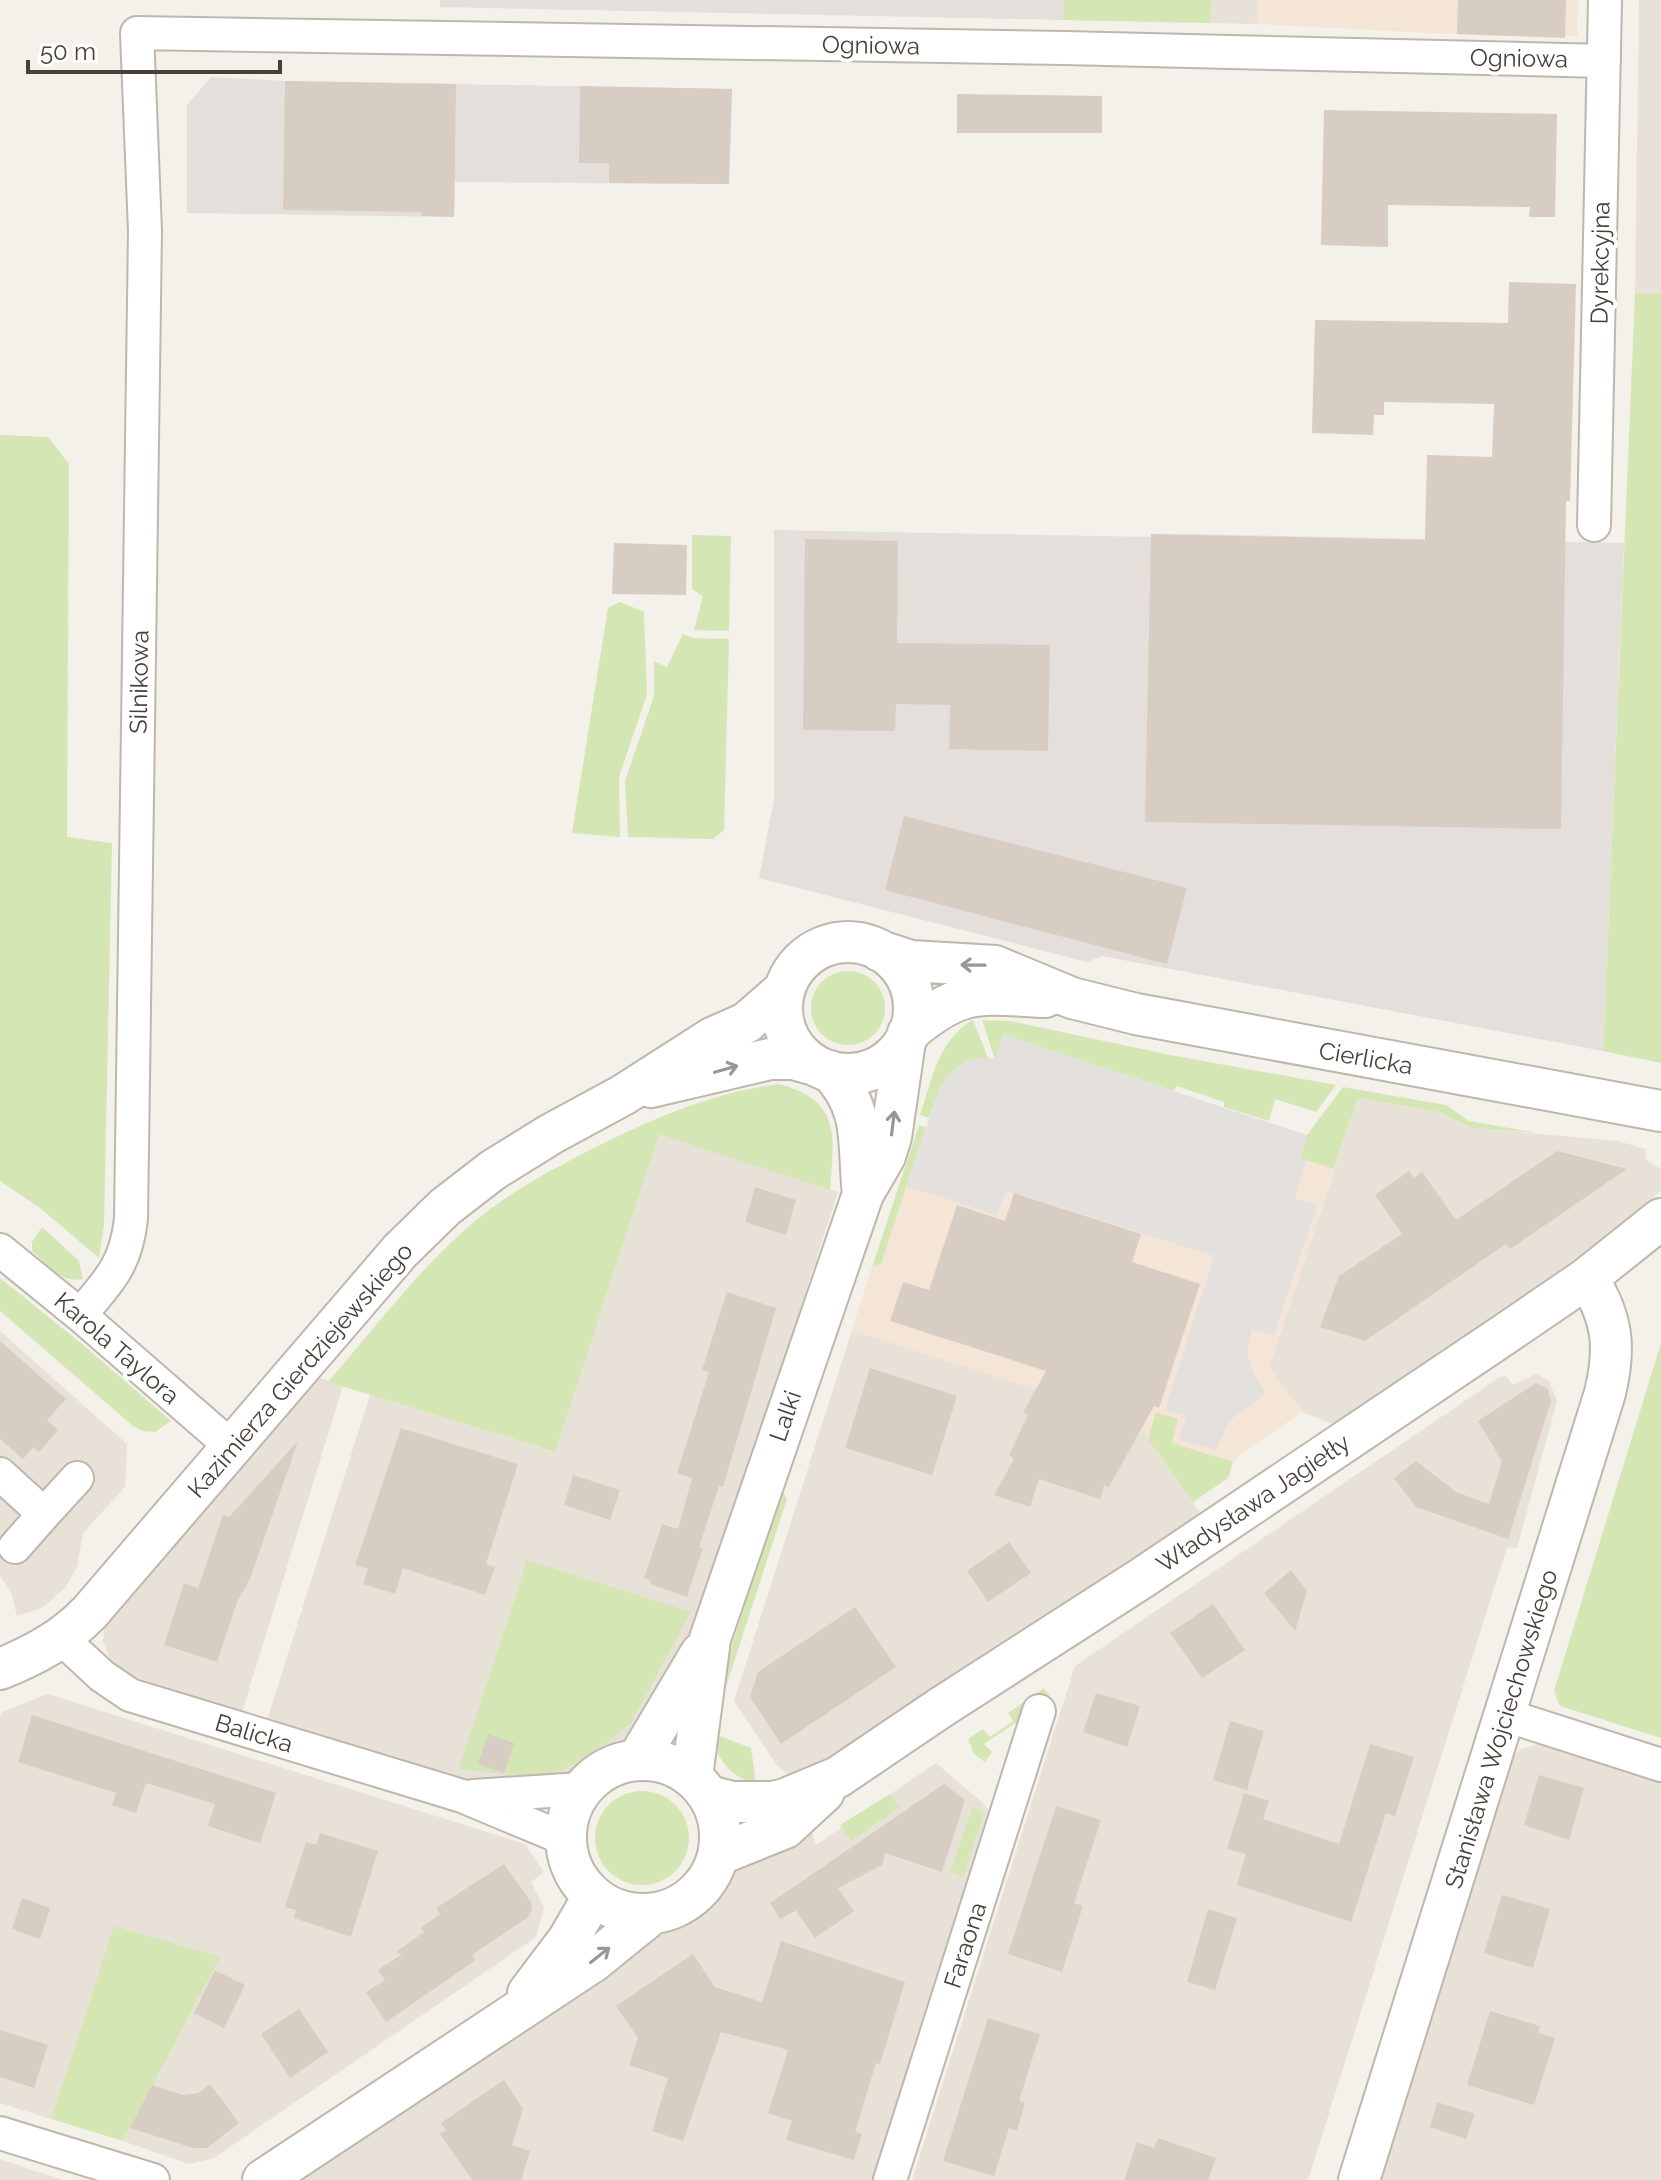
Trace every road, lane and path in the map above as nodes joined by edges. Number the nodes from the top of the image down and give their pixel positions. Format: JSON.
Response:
{"nodes":[{"id":1,"x":1605,"y":0,"type":"edge"},
{"id":2,"x":137,"y":33,"type":"joint"},
{"id":3,"x":1604,"y":61,"type":"junction"},
{"id":4,"x":1594,"y":525,"type":"dead end"},
{"id":5,"x":880,"y":951,"type":"junction"},
{"id":6,"x":784,"y":990,"type":"junction"},
{"id":7,"x":1072,"y":998,"type":"junction"},
{"id":8,"x":906,"y":1037,"type":"junction"},
{"id":9,"x":822,"y":1068,"type":"junction"},
{"id":10,"x":623,"y":1095,"type":"junction"},
{"id":11,"x":1661,"y":1111,"type":"edge"},
{"id":12,"x":863,"y":1194,"type":"junction"},
{"id":13,"x":1661,"y":1219,"type":"edge"},
{"id":14,"x":0,"y":1250,"type":"edge"},
{"id":15,"x":1587,"y":1278,"type":"junction"},
{"id":16,"x":80,"y":1315,"type":"junction"},
{"id":17,"x":233,"y":1448,"type":"junction"},
{"id":18,"x":0,"y":1474,"type":"edge"},
{"id":19,"x":77,"y":1478,"type":"dead end"},
{"id":20,"x":44,"y":1514,"type":"junction"},
{"id":21,"x":15,"y":1547,"type":"dead end"},
{"id":22,"x":62,"y":1639,"type":"junction"},
{"id":23,"x":710,"y":1639,"type":"junction"},
{"id":24,"x":0,"y":1669,"type":"edge"},
{"id":25,"x":1039,"y":1711,"type":"dead end"},
{"id":26,"x":1505,"y":1715,"type":"junction"},
{"id":27,"x":638,"y":1759,"type":"junction"},
{"id":28,"x":1661,"y":1765,"type":"edge"},
{"id":29,"x":838,"y":1777,"type":"junction"},
{"id":30,"x":700,"y":1786,"type":"junction"},
{"id":31,"x":581,"y":1789,"type":"junction"},
{"id":32,"x":462,"y":1796,"type":"junction"},
{"id":33,"x":565,"y":1839,"type":"junction"},
{"id":34,"x":718,"y":1855,"type":"junction"},
{"id":35,"x":593,"y":1897,"type":"junction"},
{"id":36,"x":652,"y":1914,"type":"junction"},
{"id":37,"x":512,"y":2014,"type":"junction"},
{"id":38,"x":0,"y":2133,"type":"edge"},
{"id":39,"x":153,"y":2180,"type":"edge"},
{"id":40,"x":263,"y":2180,"type":"edge"},
{"id":41,"x":890,"y":2180,"type":"edge"},
{"id":42,"x":1359,"y":2180,"type":"edge"}],
"edges":[{"from":1,"to":3,"type":"street","name":"Dyrekcyjna"},
{"from":2,"to":3,"type":"street","name":"Ogniowa"},
{"from":2,"to":16,"type":"street","name":"Silnikowa"},
{"from":3,"to":4,"type":"street","name":"Dyrekcyjna"},
{"from":5,"to":6,"type":"street"},
{"from":7,"to":5,"type":"street","name":"Cierlicka","one_way":true},
{"from":5,"to":8,"type":"street"},
{"from":6,"to":9,"type":"street"},
{"from":6,"to":10,"type":"street","name":"Kazimierza Gierdziejewskiego"},
{"from":7,"to":8,"type":"street","name":"Cierlicka"},
{"from":7,"to":11,"type":"street","name":"Cierlicka"},
{"from":8,"to":9,"type":"street"},
{"from":12,"to":8,"type":"street","name":"Lalki","one_way":true},
{"from":10,"to":9,"type":"street","name":"Kazimierza Gierdziejewskiego","one_way":true},
{"from":9,"to":12,"type":"street","name":"Lalki"},
{"from":10,"to":17,"type":"street","name":"Kazimierza Gierdziejewskiego"},
{"from":12,"to":23,"type":"street","name":"Lalki"},
{"from":13,"to":15,"type":"street","name":"Władysława Jagiełły"},
{"from":14,"to":16,"type":"street","name":"Karola Taylora"},
{"from":15,"to":26,"type":"street","name":"Stanisława Wojciechowskiego"},
{"from":15,"to":29,"type":"street","name":"Władysława Jagiełły"},
{"from":16,"to":17,"type":"street","name":"Karola Taylora"},
{"from":17,"to":22,"type":"street","name":"Kazimierza Gierdziejewskiego"},
{"from":18,"to":20,"type":"street"},
{"from":19,"to":20,"type":"street"},
{"from":20,"to":21,"type":"street"},
{"from":22,"to":24,"type":"street","name":"Kazimierza Gierdziejewskiego"},
{"from":22,"to":32,"type":"street","name":"Balicka"},
{"from":23,"to":27,"type":"street","name":"Lalki"},
{"from":23,"to":30,"type":"street","name":"Lalki"},
{"from":25,"to":41,"type":"street","name":"Faraona"},
{"from":26,"to":28,"type":"street"},
{"from":26,"to":42,"type":"street","name":"Stanisława Wojciechowskiego"},
{"from":27,"to":30,"type":"street"},
{"from":27,"to":31,"type":"street"},
{"from":29,"to":30,"type":"street","name":"Władysława Jagiełły"},
{"from":29,"to":34,"type":"street","name":"Władysława Jagiełły"},
{"from":30,"to":34,"type":"street"},
{"from":31,"to":32,"type":"street","name":"Balicka"},
{"from":31,"to":33,"type":"street"},
{"from":32,"to":33,"type":"street","name":"Balicka"},
{"from":33,"to":35,"type":"street"},
{"from":34,"to":36,"type":"street"},
{"from":35,"to":36,"type":"street"},
{"from":35,"to":37,"type":"street"},
{"from":37,"to":36,"type":"street","one_way":true},
{"from":37,"to":40,"type":"street"},
{"from":38,"to":39,"type":"street"}]}
